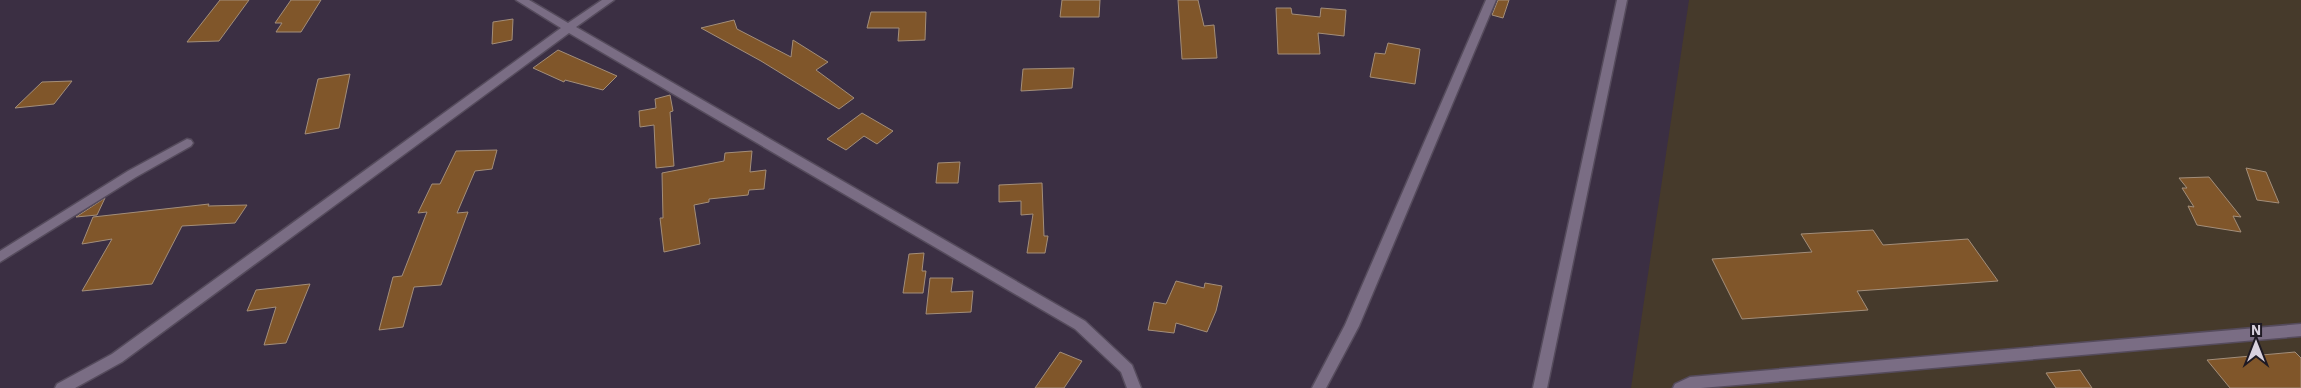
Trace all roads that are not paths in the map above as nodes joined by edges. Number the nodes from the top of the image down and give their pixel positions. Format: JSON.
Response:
{"nodes":[{"id":1,"x":521,"y":0,"type":"edge"},
{"id":2,"x":609,"y":0,"type":"edge"},
{"id":3,"x":1491,"y":0,"type":"edge"},
{"id":4,"x":1622,"y":0,"type":"edge"},
{"id":5,"x":568,"y":28,"type":"junction"},
{"id":6,"x":187,"y":143,"type":"dead end"},
{"id":7,"x":0,"y":257,"type":"edge"},
{"id":8,"x":2301,"y":330,"type":"edge"},
{"id":9,"x":62,"y":388,"type":"edge"},
{"id":10,"x":1134,"y":388,"type":"edge"},
{"id":11,"x":1319,"y":388,"type":"edge"},
{"id":12,"x":1540,"y":388,"type":"edge"},
{"id":13,"x":1680,"y":388,"type":"edge"}],
"edges":[{"from":1,"to":5,"type":"street"},
{"from":2,"to":5,"type":"street"},
{"from":3,"to":11,"type":"street"},
{"from":4,"to":12,"type":"street"},
{"from":5,"to":9,"type":"street"},
{"from":5,"to":10,"type":"street"},
{"from":6,"to":7,"type":"street"},
{"from":8,"to":13,"type":"street"}]}
